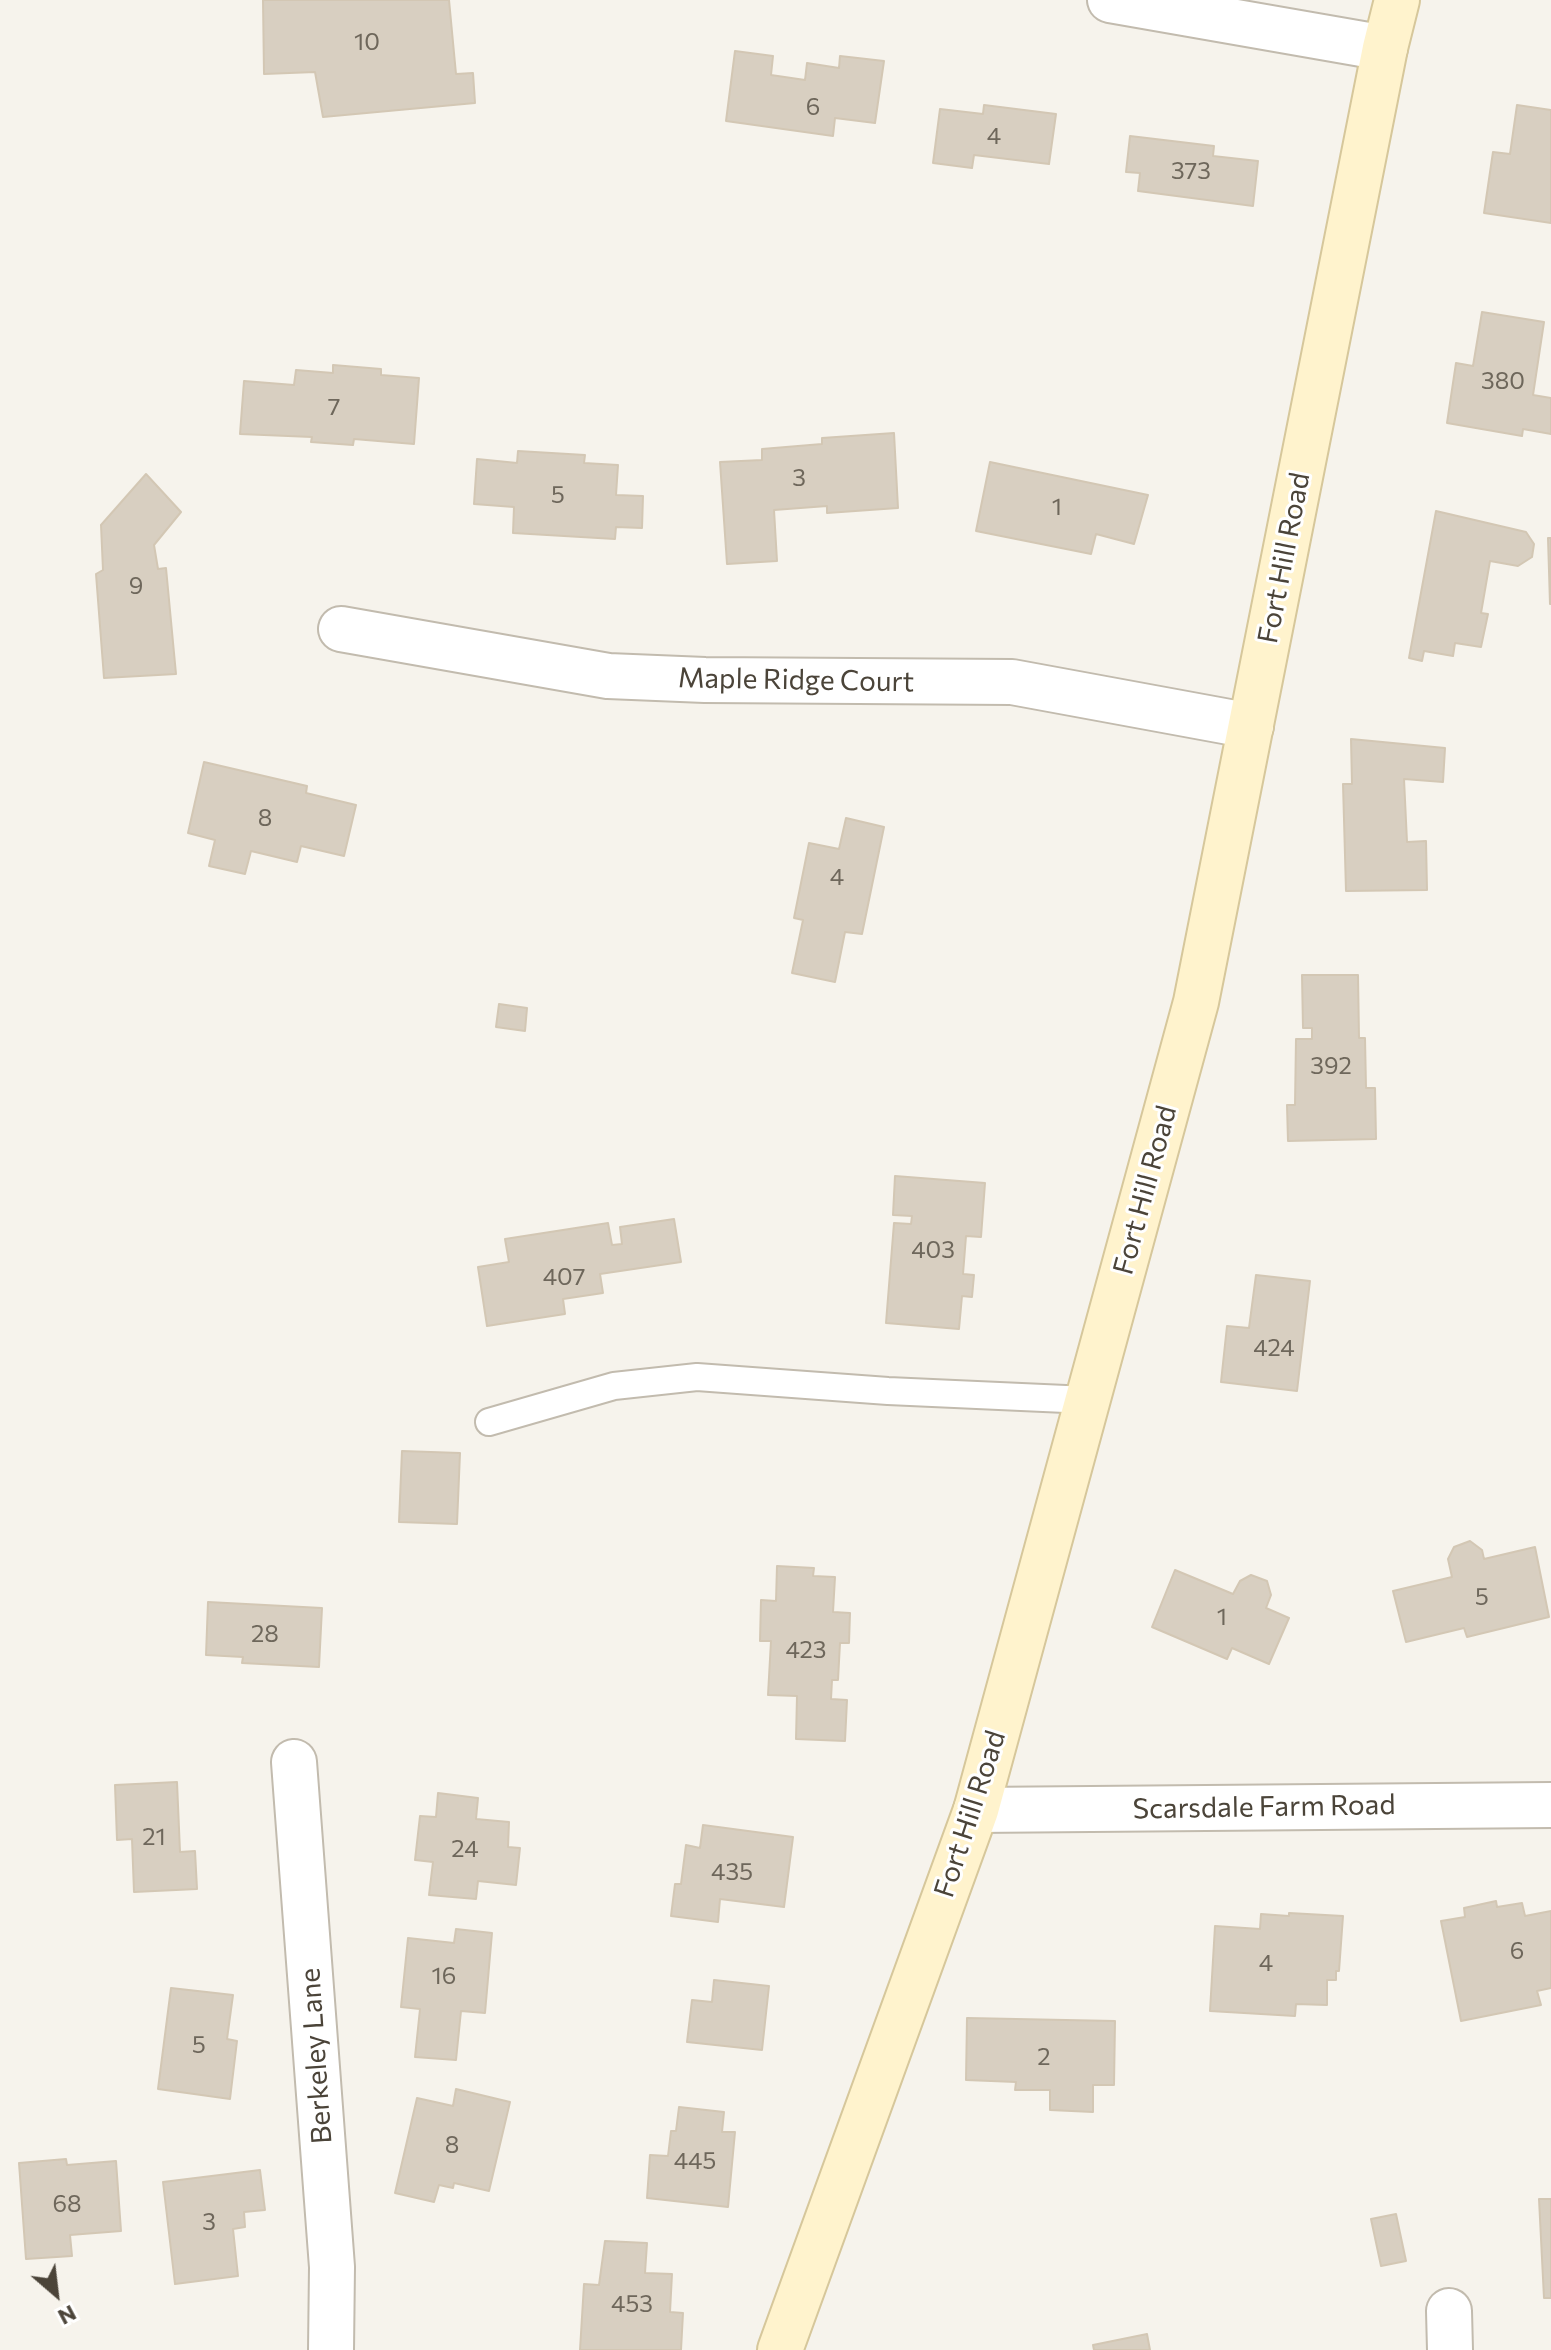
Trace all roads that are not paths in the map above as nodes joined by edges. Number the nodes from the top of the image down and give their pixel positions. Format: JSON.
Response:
{"nodes":[{"id":1,"x":1110,"y":0,"type":"edge"},
{"id":2,"x":1397,"y":0,"type":"edge"},
{"id":3,"x":1385,"y":48,"type":"junction"},
{"id":4,"x":341,"y":629,"type":"dead end"},
{"id":5,"x":1251,"y":726,"type":"junction"},
{"id":6,"x":1088,"y":1400,"type":"junction"},
{"id":7,"x":489,"y":1422,"type":"dead end"},
{"id":8,"x":294,"y":1762,"type":"dead end"},
{"id":9,"x":1551,"y":1805,"type":"edge"},
{"id":10,"x":976,"y":1810,"type":"junction"},
{"id":11,"x":331,"y":2350,"type":"edge"},
{"id":12,"x":780,"y":2350,"type":"edge"}],
"edges":[{"from":1,"to":3,"type":"street"},
{"from":2,"to":3,"type":"street","name":"Fort Hill Road"},
{"from":3,"to":5,"type":"street","name":"Fort Hill Road"},
{"from":4,"to":5,"type":"street","name":"Maple Ridge Court"},
{"from":5,"to":6,"type":"street","name":"Fort Hill Road"},
{"from":6,"to":7,"type":"lane"},
{"from":6,"to":10,"type":"street","name":"Fort Hill Road"},
{"from":8,"to":11,"type":"street","name":"Berkeley Lane"},
{"from":9,"to":10,"type":"street","name":"Scarsdale Farm Road"},
{"from":10,"to":12,"type":"street","name":"Fort Hill Road"}]}
